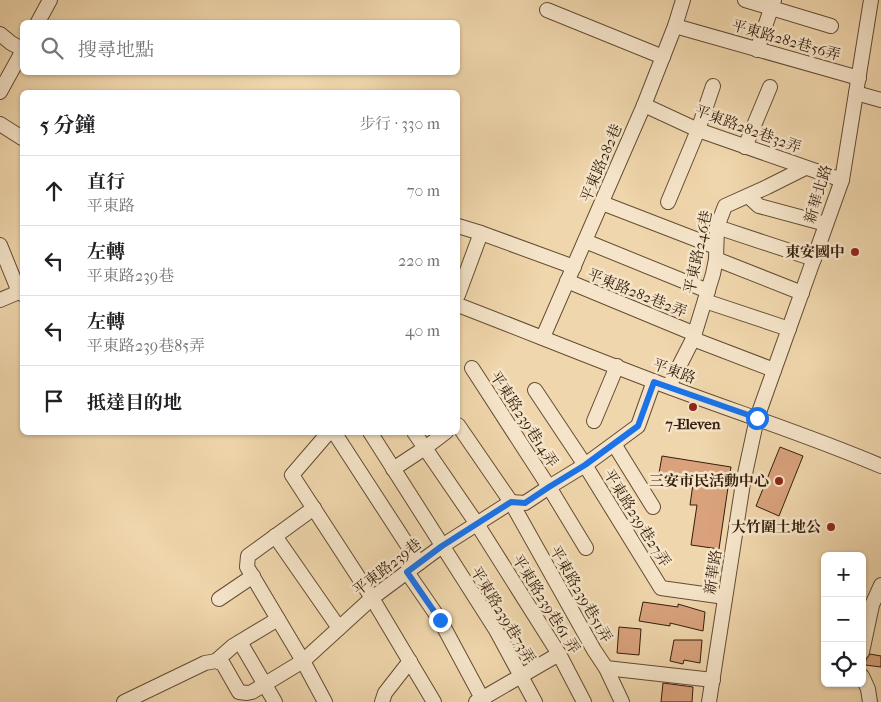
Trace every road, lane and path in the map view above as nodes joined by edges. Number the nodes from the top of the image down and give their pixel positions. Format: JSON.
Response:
{"nodes":[{"id":1,"x":50,"y":0,"type":"edge"},
{"id":2,"x":683,"y":0,"type":"edge"},
{"id":3,"x":745,"y":0,"type":"edge"},
{"id":4,"x":871,"y":0,"type":"edge"},
{"id":5,"x":773,"y":4,"type":"edge"},
{"id":6,"x":547,"y":10,"type":"dead end"},
{"id":7,"x":39,"y":20,"type":"edge"},
{"id":8,"x":675,"y":26,"type":"junction"},
{"id":9,"x":831,"y":26,"type":"dead end"},
{"id":10,"x":0,"y":34,"type":"edge"},
{"id":11,"x":20,"y":49,"type":"edge"},
{"id":12,"x":758,"y":50,"type":"junction"},
{"id":13,"x":20,"y":55,"type":"edge"},
{"id":14,"x":662,"y":57,"type":"junction"},
{"id":15,"x":859,"y":78,"type":"junction"},
{"id":16,"x":712,"y":86,"type":"dead end"},
{"id":17,"x":770,"y":86,"type":"dead end"},
{"id":18,"x":0,"y":92,"type":"edge"},
{"id":19,"x":856,"y":93,"type":"junction"},
{"id":20,"x":881,"y":100,"type":"edge"},
{"id":21,"x":644,"y":105,"type":"junction"},
{"id":22,"x":0,"y":124,"type":"edge"},
{"id":23,"x":698,"y":130,"type":"junction"},
{"id":24,"x":20,"y":137,"type":"edge"},
{"id":25,"x":745,"y":147,"type":"junction"},
{"id":26,"x":805,"y":168,"type":"junction"},
{"id":27,"x":842,"y":180,"type":"junction"},
{"id":28,"x":748,"y":196,"type":"junction"},
{"id":29,"x":668,"y":202,"type":"dead end"},
{"id":30,"x":602,"y":203,"type":"junction"},
{"id":31,"x":826,"y":224,"type":"junction"},
{"id":32,"x":460,"y":227,"type":"edge"},
{"id":33,"x":717,"y":227,"type":"junction"},
{"id":34,"x":481,"y":232,"type":"junction"},
{"id":35,"x":585,"y":241,"type":"junction"},
{"id":36,"x":0,"y":245,"type":"edge"},
{"id":37,"x":716,"y":253,"type":"junction"},
{"id":38,"x":814,"y":259,"type":"junction"},
{"id":39,"x":574,"y":267,"type":"junction"},
{"id":40,"x":567,"y":281,"type":"junction"},
{"id":41,"x":20,"y":288,"type":"edge"},
{"id":42,"x":20,"y":290,"type":"edge"},
{"id":43,"x":460,"y":290,"type":"edge"},
{"id":44,"x":802,"y":293,"type":"junction"},
{"id":45,"x":706,"y":296,"type":"junction"},
{"id":46,"x":0,"y":300,"type":"edge"},
{"id":47,"x":460,"y":306,"type":"edge"},
{"id":48,"x":789,"y":329,"type":"junction"},
{"id":49,"x":543,"y":337,"type":"junction"},
{"id":50,"x":694,"y":337,"type":"junction"},
{"id":51,"x":617,"y":366,"type":"junction"},
{"id":52,"x":472,"y":368,"type":"dead end"},
{"id":53,"x":774,"y":370,"type":"junction"},
{"id":54,"x":654,"y":382,"type":"junction"},
{"id":55,"x":669,"y":386,"type":"junction"},
{"id":56,"x":535,"y":390,"type":"dead end"},
{"id":57,"x":757,"y":418,"type":"junction"},
{"id":58,"x":594,"y":421,"type":"dead end"},
{"id":59,"x":460,"y":428,"type":"edge"},
{"id":60,"x":326,"y":435,"type":"edge"},
{"id":61,"x":336,"y":435,"type":"edge"},
{"id":62,"x":372,"y":435,"type":"edge"},
{"id":63,"x":416,"y":435,"type":"edge"},
{"id":64,"x":442,"y":435,"type":"edge"},
{"id":65,"x":614,"y":444,"type":"junction"},
{"id":66,"x":425,"y":448,"type":"junction"},
{"id":67,"x":585,"y":465,"type":"junction"},
{"id":68,"x":881,"y":466,"type":"edge"},
{"id":69,"x":393,"y":469,"type":"junction"},
{"id":70,"x":549,"y":487,"type":"junction"},
{"id":71,"x":511,"y":502,"type":"junction"},
{"id":72,"x":314,"y":508,"type":"junction"},
{"id":73,"x":653,"y":508,"type":"dead end"},
{"id":74,"x":477,"y":524,"type":"junction"},
{"id":75,"x":275,"y":536,"type":"junction"},
{"id":76,"x":442,"y":546,"type":"junction"},
{"id":77,"x":586,"y":548,"type":"dead end"},
{"id":78,"x":418,"y":563,"type":"junction"},
{"id":79,"x":407,"y":572,"type":"junction"},
{"id":80,"x":252,"y":576,"type":"junction"},
{"id":81,"x":881,"y":585,"type":"edge"},
{"id":82,"x":726,"y":597,"type":"junction"},
{"id":83,"x":372,"y":598,"type":"junction"},
{"id":84,"x":219,"y":599,"type":"dead end"},
{"id":85,"x":278,"y":619,"type":"junction"},
{"id":86,"x":339,"y":628,"type":"junction"},
{"id":87,"x":240,"y":642,"type":"junction"},
{"id":88,"x":864,"y":642,"type":"edge"},
{"id":89,"x":559,"y":654,"type":"junction"},
{"id":90,"x":216,"y":661,"type":"junction"},
{"id":91,"x":303,"y":661,"type":"junction"},
{"id":92,"x":410,"y":661,"type":"junction"},
{"id":93,"x":606,"y":668,"type":"junction"},
{"id":94,"x":520,"y":676,"type":"junction"},
{"id":95,"x":713,"y":680,"type":"junction"},
{"id":96,"x":265,"y":684,"type":"junction"},
{"id":97,"x":866,"y":685,"type":"edge"},
{"id":98,"x":242,"y":697,"type":"edge"},
{"id":99,"x":481,"y":701,"type":"edge"},
{"id":100,"x":124,"y":702,"type":"edge"},
{"id":101,"x":275,"y":702,"type":"edge"},
{"id":102,"x":325,"y":702,"type":"edge"},
{"id":103,"x":382,"y":702,"type":"edge"},
{"id":104,"x":434,"y":702,"type":"edge"},
{"id":105,"x":535,"y":702,"type":"edge"},
{"id":106,"x":584,"y":702,"type":"edge"},
{"id":107,"x":622,"y":702,"type":"edge"},
{"id":108,"x":709,"y":702,"type":"edge"},
{"id":109,"x":870,"y":702,"type":"edge"}],
"edges":[{"from":1,"to":7,"type":"street"},
{"from":2,"to":8,"type":"street","name":"平東路282巷"},
{"from":3,"to":5,"type":"street"},
{"from":4,"to":15,"type":"street","name":"新華北路"},
{"from":5,"to":9,"type":"street"},
{"from":5,"to":12,"type":"street"},
{"from":6,"to":14,"type":"street"},
{"from":8,"to":12,"type":"street","name":"平東路282巷56弄"},
{"from":8,"to":14,"type":"street","name":"平東路282巷"},
{"from":10,"to":11,"type":"street"},
{"from":12,"to":15,"type":"street","name":"平東路282巷56弄"},
{"from":13,"to":18,"type":"street"},
{"from":14,"to":21,"type":"street","name":"平東路282巷"},
{"from":15,"to":19,"type":"street","name":"新華北路"},
{"from":16,"to":23,"type":"street"},
{"from":17,"to":25,"type":"street"},
{"from":19,"to":20,"type":"street"},
{"from":19,"to":27,"type":"street","name":"新華北路"},
{"from":21,"to":23,"type":"street","name":"平東路282巷32弄"},
{"from":21,"to":30,"type":"street","name":"平東路282巷"},
{"from":22,"to":24,"type":"street"},
{"from":23,"to":25,"type":"street","name":"平東路282巷32弄"},
{"from":23,"to":29,"type":"street"},
{"from":25,"to":26,"type":"street","name":"平東路282巷32弄"},
{"from":26,"to":27,"type":"street","name":"平東路282巷32弄"},
{"from":26,"to":28,"type":"street","name":"平東路246巷"},
{"from":27,"to":31,"type":"street","name":"新華北路"},
{"from":28,"to":31,"type":"street"},
{"from":28,"to":33,"type":"street","name":"平東路246巷"},
{"from":30,"to":35,"type":"street","name":"平東路282巷"},
{"from":30,"to":37,"type":"street"},
{"from":31,"to":38,"type":"street","name":"新華北路"},
{"from":32,"to":34,"type":"street"},
{"from":33,"to":37,"type":"street","name":"平東路246巷"},
{"from":33,"to":38,"type":"street"},
{"from":34,"to":39,"type":"street"},
{"from":34,"to":43,"type":"street"},
{"from":35,"to":39,"type":"street","name":"平東路282巷"},
{"from":35,"to":45,"type":"street"},
{"from":36,"to":41,"type":"street"},
{"from":37,"to":44,"type":"street"},
{"from":37,"to":45,"type":"street","name":"平東路246巷"},
{"from":38,"to":44,"type":"street","name":"新華北路"},
{"from":39,"to":40,"type":"street","name":"平東路282巷"},
{"from":40,"to":49,"type":"street","name":"平東路282巷"},
{"from":40,"to":50,"type":"street","name":"平東路282巷2弄"},
{"from":42,"to":46,"type":"street"},
{"from":44,"to":48,"type":"street","name":"新華北路"},
{"from":45,"to":48,"type":"street"},
{"from":45,"to":50,"type":"street","name":"平東路246巷"},
{"from":47,"to":49,"type":"street","name":"平東路"},
{"from":48,"to":53,"type":"street","name":"新華北路"},
{"from":49,"to":51,"type":"street","name":"平東路"},
{"from":50,"to":53,"type":"street","name":"平東路282巷2弄"},
{"from":50,"to":55,"type":"street","name":"平東路246巷"},
{"from":51,"to":54,"type":"street","name":"平東路"},
{"from":51,"to":58,"type":"street"},
{"from":52,"to":70,"type":"street","name":"平東路239巷14弄"},
{"from":53,"to":57,"type":"street","name":"新華北路"},
{"from":54,"to":55,"type":"street","name":"平東路"},
{"from":54,"to":65,"type":"street","name":"平東路239巷"},
{"from":55,"to":57,"type":"street","name":"平東路"},
{"from":56,"to":67,"type":"street","name":"平東路239巷27弄"},
{"from":57,"to":68,"type":"street","name":"平東路"},
{"from":57,"to":82,"type":"street","name":"新華路"},
{"from":59,"to":71,"type":"street","name":"平東路239巷51弄"},
{"from":60,"to":72,"type":"street"},
{"from":61,"to":78,"type":"street"},
{"from":62,"to":69,"type":"street","name":"平東路239巷73弄"},
{"from":63,"to":66,"type":"street","name":"平東路239巷61 弄"},
{"from":64,"to":66,"type":"street"},
{"from":65,"to":67,"type":"street","name":"平東路239巷"},
{"from":65,"to":73,"type":"street"},
{"from":66,"to":69,"type":"street"},
{"from":66,"to":74,"type":"street","name":"平東路239巷61 弄"},
{"from":67,"to":70,"type":"street","name":"平東路239巷"},
{"from":67,"to":82,"type":"street","name":"平東路239巷27弄"},
{"from":69,"to":76,"type":"street","name":"平東路239巷73弄"},
{"from":70,"to":71,"type":"street","name":"平東路239巷"},
{"from":70,"to":77,"type":"street","name":"平東路239巷14弄"},
{"from":71,"to":74,"type":"street","name":"平東路239巷"},
{"from":71,"to":93,"type":"street","name":"平東路239巷51弄"},
{"from":72,"to":75,"type":"street"},
{"from":72,"to":83,"type":"street"},
{"from":74,"to":76,"type":"street","name":"平東路239巷"},
{"from":74,"to":89,"type":"street","name":"平東路239巷61 弄"},
{"from":75,"to":80,"type":"street"},
{"from":75,"to":86,"type":"street"},
{"from":76,"to":78,"type":"street","name":"平東路239巷"},
{"from":76,"to":94,"type":"street","name":"平東路239巷73弄"},
{"from":78,"to":79,"type":"street","name":"平東路239巷"},
{"from":79,"to":83,"type":"street","name":"平東路239巷"},
{"from":79,"to":99,"type":"street"},
{"from":80,"to":84,"type":"street"},
{"from":80,"to":85,"type":"street"},
{"from":81,"to":88,"type":"street"},
{"from":82,"to":95,"type":"street","name":"新華路"},
{"from":83,"to":86,"type":"street","name":"平東路239巷"},
{"from":83,"to":92,"type":"street"},
{"from":85,"to":87,"type":"street"},
{"from":85,"to":91,"type":"street"},
{"from":86,"to":91,"type":"street","name":"平東路239巷"},
{"from":87,"to":90,"type":"street"},
{"from":87,"to":96,"type":"street"},
{"from":89,"to":94,"type":"street"},
{"from":89,"to":106,"type":"street","name":"平東路239巷61 弄"},
{"from":90,"to":98,"type":"street","name":"平東路239巷"},
{"from":90,"to":100,"type":"street"},
{"from":91,"to":96,"type":"street","name":"平東路239巷"},
{"from":91,"to":102,"type":"street"},
{"from":92,"to":103,"type":"street"},
{"from":92,"to":104,"type":"street"},
{"from":93,"to":95,"type":"street"},
{"from":93,"to":107,"type":"street","name":"平東路239巷51弄"},
{"from":94,"to":99,"type":"street"},
{"from":94,"to":105,"type":"street","name":"平東路239巷73弄"},
{"from":95,"to":108,"type":"street","name":"新華路"},
{"from":96,"to":98,"type":"street","name":"平東路239巷"},
{"from":96,"to":101,"type":"street"},
{"from":97,"to":109,"type":"street"}]}
